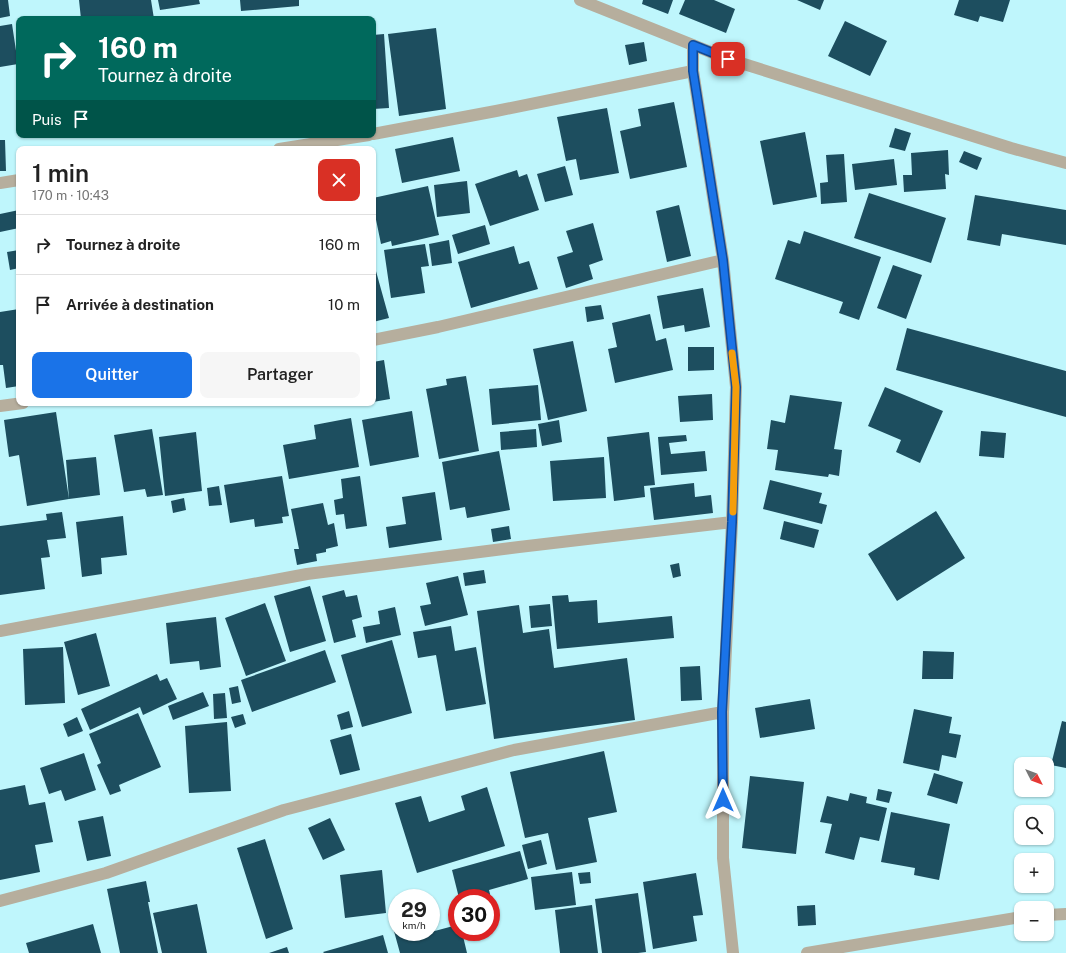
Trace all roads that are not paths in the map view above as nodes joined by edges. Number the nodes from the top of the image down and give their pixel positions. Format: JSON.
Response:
{"nodes":[{"id":1,"x":580,"y":0,"type":"edge"},
{"id":2,"x":693,"y":45,"type":"junction"},
{"id":3,"x":693,"y":71,"type":"junction"},
{"id":4,"x":376,"y":133,"type":"edge"},
{"id":5,"x":350,"y":138,"type":"edge"},
{"id":6,"x":298,"y":146,"type":"edge"},
{"id":7,"x":1066,"y":163,"type":"edge"},
{"id":8,"x":16,"y":180,"type":"edge"},
{"id":9,"x":0,"y":183,"type":"edge"},
{"id":10,"x":723,"y":260,"type":"junction"},
{"id":11,"x":376,"y":339,"type":"edge"},
{"id":12,"x":16,"y":404,"type":"edge"},
{"id":13,"x":0,"y":406,"type":"edge"},
{"id":14,"x":732,"y":522,"type":"junction"},
{"id":15,"x":0,"y":631,"type":"edge"},
{"id":16,"x":722,"y":712,"type":"junction"},
{"id":17,"x":0,"y":901,"type":"edge"},
{"id":18,"x":1066,"y":914,"type":"edge"},
{"id":19,"x":1054,"y":915,"type":"edge"},
{"id":20,"x":1014,"y":918,"type":"edge"},
{"id":21,"x":733,"y":953,"type":"edge"},
{"id":22,"x":807,"y":953,"type":"edge"}],
"edges":[{"from":1,"to":2,"type":"street"},
{"from":2,"to":3,"type":"street"},
{"from":2,"to":7,"type":"street"},
{"from":3,"to":4,"type":"street"},
{"from":3,"to":10,"type":"street"},
{"from":5,"to":6,"type":"street"},
{"from":8,"to":9,"type":"street"},
{"from":10,"to":11,"type":"street"},
{"from":10,"to":14,"type":"street"},
{"from":12,"to":13,"type":"street"},
{"from":14,"to":15,"type":"street"},
{"from":14,"to":16,"type":"street"},
{"from":16,"to":17,"type":"street"},
{"from":16,"to":21,"type":"street"},
{"from":18,"to":19,"type":"street"},
{"from":20,"to":22,"type":"street"}]}
